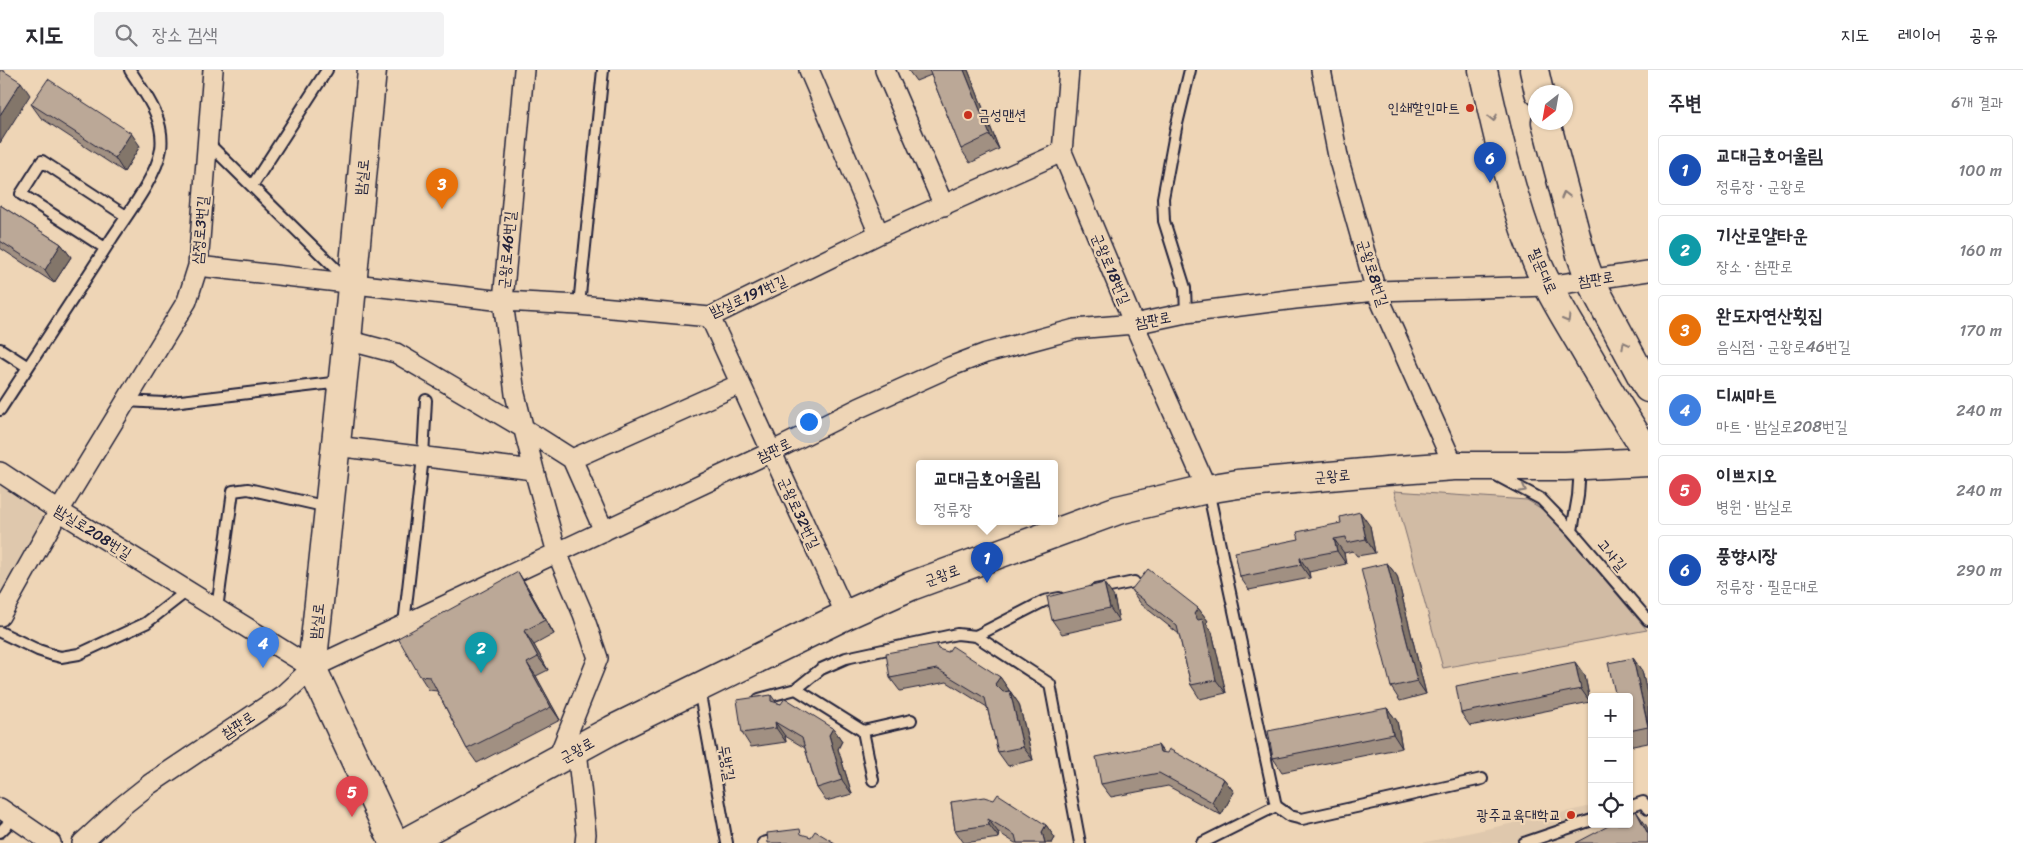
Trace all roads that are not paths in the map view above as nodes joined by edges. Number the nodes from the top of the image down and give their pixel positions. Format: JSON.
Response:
{"nodes":[{"id":1,"x":130,"y":70,"type":"edge"},
{"id":2,"x":213,"y":70,"type":"edge"},
{"id":3,"x":327,"y":70,"type":"edge"},
{"id":4,"x":372,"y":70,"type":"edge"},
{"id":5,"x":524,"y":70,"type":"edge"},
{"id":6,"x":603,"y":70,"type":"edge"},
{"id":7,"x":809,"y":70,"type":"edge"},
{"id":8,"x":885,"y":70,"type":"edge"},
{"id":9,"x":1069,"y":70,"type":"edge"},
{"id":10,"x":1190,"y":70,"type":"edge"},
{"id":11,"x":1321,"y":70,"type":"edge"},
{"id":12,"x":1483,"y":70,"type":"edge"},
{"id":13,"x":1534,"y":70,"type":"edge"},
{"id":14,"x":1537,"y":85,"type":"edge"},
{"id":15,"x":1548,"y":130,"type":"edge"},
{"id":16,"x":206,"y":141,"type":"junction"},
{"id":17,"x":1062,"y":152,"type":"junction"},
{"id":18,"x":252,"y":186,"type":"junction"},
{"id":19,"x":944,"y":206,"type":"junction"},
{"id":20,"x":126,"y":216,"type":"junction"},
{"id":21,"x":879,"y":234,"type":"junction"},
{"id":22,"x":106,"y":248,"type":"junction"},
{"id":23,"x":198,"y":266,"type":"junction"},
{"id":24,"x":1648,"y":271,"type":"edge"},
{"id":25,"x":1590,"y":280,"type":"junction"},
{"id":26,"x":352,"y":285,"type":"junction"},
{"id":27,"x":1548,"y":286,"type":"junction"},
{"id":28,"x":1376,"y":292,"type":"junction"},
{"id":29,"x":503,"y":301,"type":"junction"},
{"id":30,"x":579,"y":304,"type":"junction"},
{"id":31,"x":1186,"y":313,"type":"junction"},
{"id":32,"x":710,"y":317,"type":"junction"},
{"id":33,"x":1134,"y":324,"type":"junction"},
{"id":34,"x":347,"y":340,"type":"junction"},
{"id":35,"x":0,"y":349,"type":"edge"},
{"id":36,"x":28,"y":367,"type":"junction"},
{"id":37,"x":343,"y":382,"type":"junction"},
{"id":38,"x":740,"y":384,"type":"junction"},
{"id":39,"x":1648,"y":388,"type":"edge"},
{"id":40,"x":426,"y":400,"type":"dead end"},
{"id":41,"x":125,"y":401,"type":"junction"},
{"id":42,"x":0,"y":410,"type":"edge"},
{"id":43,"x":524,"y":429,"type":"junction"},
{"id":44,"x":335,"y":446,"type":"junction"},
{"id":45,"x":771,"y":452,"type":"junction"},
{"id":46,"x":1648,"y":453,"type":"edge"},
{"id":47,"x":423,"y":457,"type":"junction"},
{"id":48,"x":572,"y":459,"type":"junction"},
{"id":49,"x":1648,"y":462,"type":"edge"},
{"id":50,"x":1580,"y":465,"type":"junction"},
{"id":51,"x":1467,"y":466,"type":"junction"},
{"id":52,"x":534,"y":470,"type":"junction"},
{"id":53,"x":0,"y":472,"type":"edge"},
{"id":54,"x":1208,"y":489,"type":"junction"},
{"id":55,"x":328,"y":507,"type":"junction"},
{"id":56,"x":59,"y":511,"type":"junction"},
{"id":57,"x":604,"y":531,"type":"junction"},
{"id":58,"x":1572,"y":531,"type":"junction"},
{"id":59,"x":556,"y":553,"type":"junction"},
{"id":60,"x":1134,"y":582,"type":"dead end"},
{"id":61,"x":187,"y":591,"type":"junction"},
{"id":62,"x":1089,"y":592,"type":"edge"},
{"id":63,"x":1071,"y":595,"type":"edge"},
{"id":64,"x":217,"y":609,"type":"junction"},
{"id":65,"x":846,"y":615,"type":"junction"},
{"id":66,"x":0,"y":616,"type":"edge"},
{"id":67,"x":1648,"y":620,"type":"edge"},
{"id":68,"x":404,"y":624,"type":"junction"},
{"id":69,"x":0,"y":632,"type":"edge"},
{"id":70,"x":976,"y":636,"type":"junction"},
{"id":71,"x":312,"y":668,"type":"junction"},
{"id":72,"x":699,"y":688,"type":"junction"},
{"id":73,"x":796,"y":689,"type":"junction"},
{"id":74,"x":759,"y":699,"type":"edge"},
{"id":75,"x":911,"y":720,"type":"dead end"},
{"id":76,"x":863,"y":731,"type":"junction"},
{"id":77,"x":567,"y":755,"type":"junction"},
{"id":78,"x":1482,"y":779,"type":"dead end"},
{"id":79,"x":872,"y":780,"type":"dead end"},
{"id":80,"x":1276,"y":806,"type":"junction"},
{"id":81,"x":1633,"y":806,"type":"edge"},
{"id":82,"x":1648,"y":809,"type":"edge"},
{"id":83,"x":7,"y":813,"type":"edge"},
{"id":84,"x":1588,"y":821,"type":"edge"},
{"id":85,"x":0,"y":832,"type":"edge"},
{"id":86,"x":783,"y":838,"type":"edge"},
{"id":87,"x":51,"y":843,"type":"edge"},
{"id":88,"x":82,"y":843,"type":"edge"},
{"id":89,"x":394,"y":843,"type":"edge"},
{"id":90,"x":404,"y":843,"type":"edge"},
{"id":91,"x":585,"y":843,"type":"edge"},
{"id":92,"x":727,"y":843,"type":"edge"},
{"id":93,"x":762,"y":843,"type":"edge"},
{"id":94,"x":1080,"y":843,"type":"edge"},
{"id":95,"x":1202,"y":843,"type":"edge"},
{"id":96,"x":1524,"y":843,"type":"edge"}],
"edges":[{"from":1,"to":20,"type":"lane"},
{"from":2,"to":16,"type":"street","name":"삼정로3번길"},
{"from":3,"to":18,"type":"lane"},
{"from":4,"to":26,"type":"main road","name":"밤실로"},
{"from":5,"to":29,"type":"street","name":"군왕로46번길"},
{"from":6,"to":30,"type":"lane"},
{"from":7,"to":21,"type":"street"},
{"from":8,"to":19,"type":"street"},
{"from":9,"to":17,"type":"street","name":"군왕로18번길"},
{"from":10,"to":31,"type":"lane","name":"참판로"},
{"from":11,"to":28,"type":"street","name":"군왕로8번길"},
{"from":12,"to":27,"type":"main road","name":"필문대로","one_way":true},
{"from":13,"to":14,"type":"main road"},
{"from":25,"to":15,"type":"main road","one_way":true},
{"from":16,"to":18,"type":"lane"},
{"from":16,"to":23,"type":"street","name":"삼정로3번길"},
{"from":17,"to":19,"type":"street","name":"밤실로191번길"},
{"from":17,"to":33,"type":"street","name":"군왕로18번길"},
{"from":18,"to":26,"type":"lane"},
{"from":19,"to":21,"type":"street","name":"밤실로191번길"},
{"from":20,"to":22,"type":"lane"},
{"from":20,"to":22,"type":"lane"},
{"from":21,"to":32,"type":"street","name":"밤실로191번길"},
{"from":22,"to":36,"type":"lane"},
{"from":23,"to":26,"type":"street"},
{"from":23,"to":41,"type":"street","name":"삼정로3번길"},
{"from":24,"to":25,"type":"street","name":"참판로"},
{"from":25,"to":27,"type":"street","name":"참판로"},
{"from":39,"to":25,"type":"main road","one_way":true},
{"from":26,"to":29,"type":"street","name":"밤실로191번길"},
{"from":26,"to":34,"type":"main road","name":"밤실로"},
{"from":27,"to":28,"type":"street","name":"참판로"},
{"from":27,"to":46,"type":"main road","name":"필문대로","one_way":true},
{"from":28,"to":31,"type":"street","name":"참판로"},
{"from":28,"to":51,"type":"street","name":"군왕로8번길"},
{"from":29,"to":30,"type":"street","name":"밤실로191번길"},
{"from":29,"to":43,"type":"street","name":"군왕로46번길"},
{"from":30,"to":32,"type":"street","name":"밤실로191번길"},
{"from":31,"to":33,"type":"street","name":"참판로"},
{"from":32,"to":38,"type":"street","name":"군왕로32번길"},
{"from":33,"to":45,"type":"street","name":"참판로"},
{"from":33,"to":54,"type":"street","name":"군왕로18번길"},
{"from":34,"to":37,"type":"main road","name":"밤실로"},
{"from":34,"to":43,"type":"street"},
{"from":35,"to":36,"type":"lane"},
{"from":36,"to":42,"type":"lane"},
{"from":37,"to":41,"type":"lane"},
{"from":37,"to":44,"type":"main road","name":"밤실로"},
{"from":38,"to":45,"type":"street","name":"군왕로32번길"},
{"from":38,"to":48,"type":"street"},
{"from":40,"to":47,"type":"lane"},
{"from":41,"to":56,"type":"street","name":"삼정로3번길"},
{"from":43,"to":48,"type":"street"},
{"from":43,"to":52,"type":"street","name":"군왕로46번길"},
{"from":44,"to":47,"type":"street"},
{"from":44,"to":55,"type":"main road","name":"밤실로"},
{"from":45,"to":57,"type":"street","name":"참판로"},
{"from":45,"to":65,"type":"street","name":"군왕로32번길"},
{"from":47,"to":52,"type":"street"},
{"from":47,"to":68,"type":"lane"},
{"from":48,"to":57,"type":"street"},
{"from":49,"to":50,"type":"main road","name":"군왕로"},
{"from":50,"to":51,"type":"main road","name":"군왕로"},
{"from":50,"to":58,"type":"lane"},
{"from":51,"to":54,"type":"main road","name":"군왕로"},
{"from":51,"to":58,"type":"lane","name":"고사길","one_way":true},
{"from":52,"to":59,"type":"street","name":"군왕로46번길"},
{"from":53,"to":56,"type":"street","name":"밤실로208번길"},
{"from":54,"to":65,"type":"main road","name":"군왕로"},
{"from":54,"to":80,"type":"lane"},
{"from":55,"to":64,"type":"lane"},
{"from":55,"to":71,"type":"main road","name":"밤실로"},
{"from":56,"to":61,"type":"street","name":"밤실로208번길"},
{"from":56,"to":66,"type":"street","name":"삼정로3번길"},
{"from":57,"to":59,"type":"street","name":"참판로"},
{"from":58,"to":67,"type":"lane","name":"고사길"},
{"from":59,"to":68,"type":"street","name":"참판로"},
{"from":59,"to":77,"type":"street","name":"군왕로46번길"},
{"from":60,"to":62,"type":"lane"},
{"from":61,"to":64,"type":"street","name":"밤실로208번길"},
{"from":61,"to":69,"type":"lane"},
{"from":63,"to":70,"type":"lane"},
{"from":64,"to":71,"type":"street","name":"밤실로208번길"},
{"from":65,"to":72,"type":"main road","name":"군왕로"},
{"from":68,"to":71,"type":"street","name":"참판로"},
{"from":70,"to":73,"type":"lane"},
{"from":70,"to":94,"type":"lane"},
{"from":71,"to":88,"type":"street","name":"참판로"},
{"from":71,"to":89,"type":"main road"},
{"from":72,"to":77,"type":"main road","name":"군왕로"},
{"from":72,"to":92,"type":"lane","name":"두방길"},
{"from":73,"to":74,"type":"lane"},
{"from":73,"to":76,"type":"lane"},
{"from":75,"to":76,"type":"lane"},
{"from":76,"to":79,"type":"lane"},
{"from":77,"to":90,"type":"main road","name":"군왕로"},
{"from":77,"to":91,"type":"street"},
{"from":78,"to":80,"type":"lane"},
{"from":80,"to":95,"type":"lane"},
{"from":81,"to":82,"type":"lane"},
{"from":83,"to":85,"type":"lane"},
{"from":83,"to":87,"type":"street"},
{"from":84,"to":96,"type":"lane"},
{"from":86,"to":93,"type":"lane"}]}
